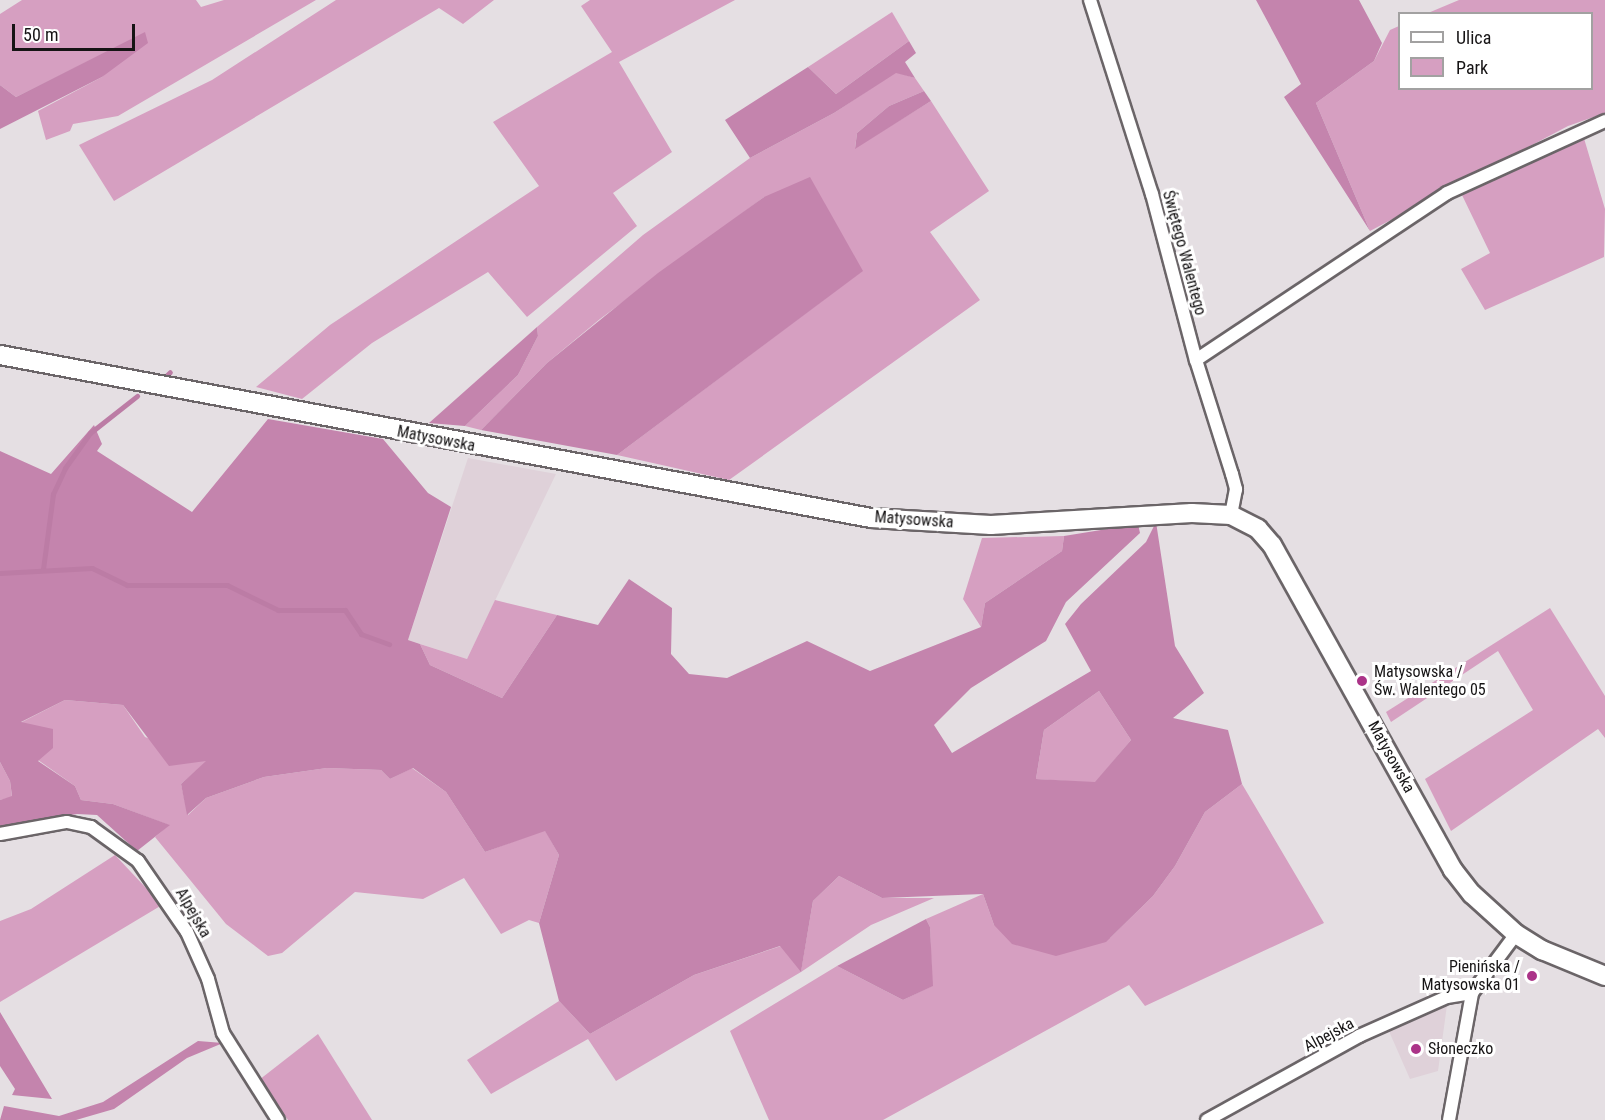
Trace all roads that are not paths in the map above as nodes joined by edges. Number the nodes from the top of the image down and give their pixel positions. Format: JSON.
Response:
{"nodes":[{"id":1,"x":1090,"y":0,"type":"edge"},
{"id":2,"x":1605,"y":121,"type":"edge"},
{"id":3,"x":0,"y":355,"type":"edge"},
{"id":4,"x":1196,"y":360,"type":"junction"},
{"id":5,"x":1231,"y":515,"type":"junction"},
{"id":6,"x":0,"y":834,"type":"edge"},
{"id":7,"x":1516,"y":934,"type":"junction"},
{"id":8,"x":1605,"y":976,"type":"edge"},
{"id":9,"x":1472,"y":993,"type":"junction"},
{"id":10,"x":278,"y":1120,"type":"edge"},
{"id":11,"x":1207,"y":1120,"type":"edge"},
{"id":12,"x":1449,"y":1120,"type":"edge"}],
"edges":[{"from":1,"to":4,"type":"street","name":"Świętego Walentego"},
{"from":2,"to":4,"type":"street"},
{"from":3,"to":5,"type":"street","name":"Matysowska"},
{"from":4,"to":5,"type":"street","name":"Świętego Walentego"},
{"from":5,"to":7,"type":"street","name":"Matysowska"},
{"from":6,"to":10,"type":"street","name":"Alpejska"},
{"from":7,"to":8,"type":"street","name":"Matysowska"},
{"from":7,"to":9,"type":"street"},
{"from":9,"to":11,"type":"street","name":"Alpejska"},
{"from":9,"to":12,"type":"street"}]}
